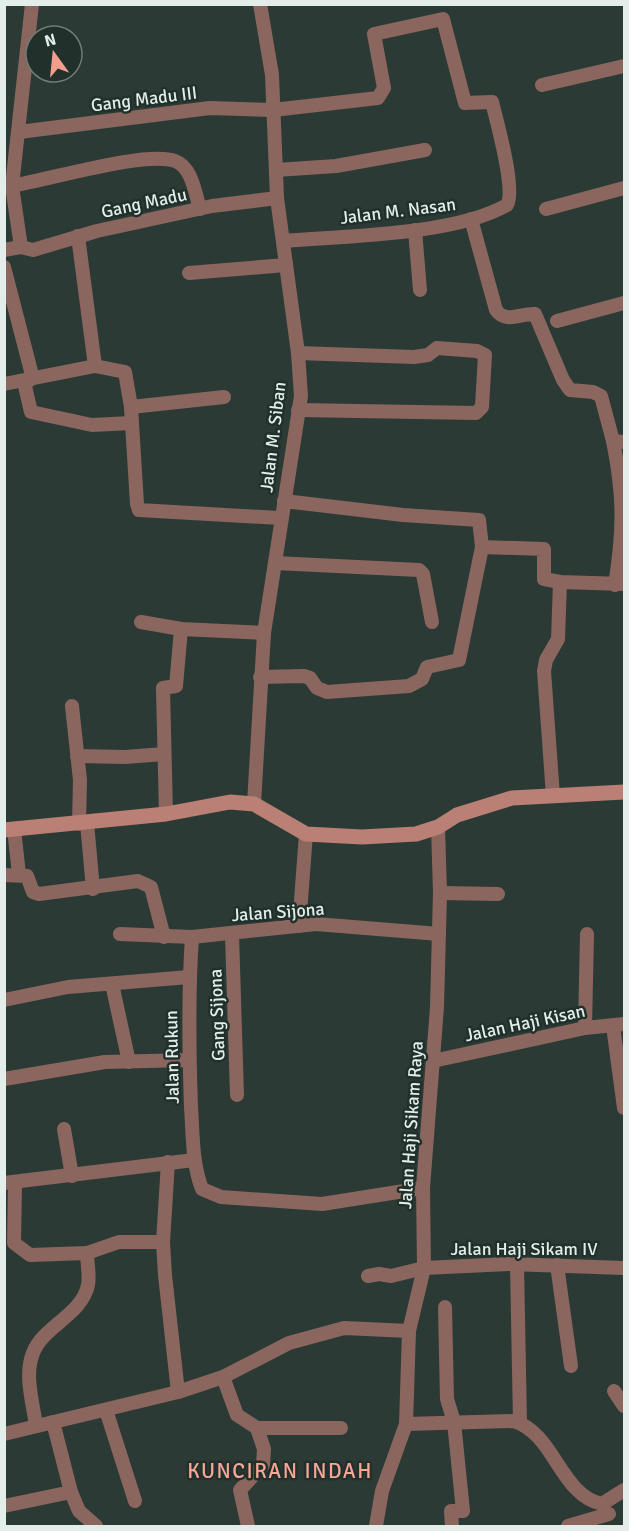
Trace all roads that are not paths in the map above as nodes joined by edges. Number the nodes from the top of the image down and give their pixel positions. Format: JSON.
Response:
{"nodes":[{"id":1,"x":32,"y":4,"type":"edge"},
{"id":2,"x":260,"y":4,"type":"edge"},
{"id":3,"x":624,"y":66,"type":"edge"},
{"id":4,"x":543,"y":85,"type":"dead end"},
{"id":5,"x":273,"y":110,"type":"junction"},
{"id":6,"x":19,"y":132,"type":"junction"},
{"id":7,"x":425,"y":150,"type":"dead end"},
{"id":8,"x":276,"y":170,"type":"junction"},
{"id":9,"x":8,"y":187,"type":"edge"},
{"id":10,"x":624,"y":188,"type":"edge"},
{"id":11,"x":276,"y":198,"type":"junction"},
{"id":12,"x":511,"y":199,"type":"joint"},
{"id":13,"x":200,"y":209,"type":"junction"},
{"id":14,"x":546,"y":209,"type":"dead end"},
{"id":15,"x":471,"y":219,"type":"junction"},
{"id":16,"x":415,"y":230,"type":"junction"},
{"id":17,"x":78,"y":236,"type":"junction"},
{"id":18,"x":283,"y":241,"type":"junction"},
{"id":19,"x":21,"y":248,"type":"junction"},
{"id":20,"x":4,"y":250,"type":"edge"},
{"id":21,"x":286,"y":265,"type":"junction"},
{"id":22,"x":4,"y":267,"type":"edge"},
{"id":23,"x":189,"y":273,"type":"dead end"},
{"id":24,"x":420,"y":290,"type":"dead end"},
{"id":25,"x":624,"y":303,"type":"edge"},
{"id":26,"x":557,"y":321,"type":"dead end"},
{"id":27,"x":298,"y":353,"type":"junction"},
{"id":28,"x":95,"y":366,"type":"junction"},
{"id":29,"x":27,"y":381,"type":"junction"},
{"id":30,"x":4,"y":384,"type":"edge"},
{"id":31,"x":224,"y":398,"type":"dead end"},
{"id":32,"x":131,"y":407,"type":"junction"},
{"id":33,"x":298,"y":410,"type":"junction"},
{"id":34,"x":131,"y":423,"type":"junction"},
{"id":35,"x":619,"y":442,"type":"edge"},
{"id":36,"x":284,"y":501,"type":"junction"},
{"id":37,"x":280,"y":518,"type":"junction"},
{"id":38,"x":482,"y":548,"type":"junction"},
{"id":39,"x":274,"y":563,"type":"junction"},
{"id":40,"x":560,"y":582,"type":"junction"},
{"id":41,"x":620,"y":584,"type":"edge"},
{"id":42,"x":141,"y":622,"type":"dead end"},
{"id":43,"x":432,"y":622,"type":"dead end"},
{"id":44,"x":181,"y":629,"type":"junction"},
{"id":45,"x":264,"y":633,"type":"junction"},
{"id":46,"x":260,"y":677,"type":"junction"},
{"id":47,"x":72,"y":706,"type":"dead end"},
{"id":48,"x":164,"y":754,"type":"junction"},
{"id":49,"x":78,"y":756,"type":"junction"},
{"id":50,"x":624,"y":792,"type":"edge"},
{"id":51,"x":553,"y":796,"type":"junction"},
{"id":52,"x":254,"y":804,"type":"junction"},
{"id":53,"x":166,"y":814,"type":"junction"},
{"id":54,"x":83,"y":823,"type":"junction"},
{"id":55,"x":438,"y":827,"type":"junction"},
{"id":56,"x":9,"y":830,"type":"edge"},
{"id":57,"x":306,"y":834,"type":"junction"},
{"id":58,"x":4,"y":874,"type":"edge"},
{"id":59,"x":20,"y":874,"type":"junction"},
{"id":60,"x":93,"y":889,"type":"junction"},
{"id":61,"x":440,"y":892,"type":"junction"},
{"id":62,"x":498,"y":894,"type":"dead end"},
{"id":63,"x":299,"y":926,"type":"junction"},
{"id":64,"x":120,"y":934,"type":"dead end"},
{"id":65,"x":232,"y":934,"type":"junction"},
{"id":66,"x":439,"y":934,"type":"junction"},
{"id":67,"x":587,"y":934,"type":"dead end"},
{"id":68,"x":164,"y":937,"type":"junction"},
{"id":69,"x":192,"y":937,"type":"junction"},
{"id":70,"x":189,"y":977,"type":"junction"},
{"id":71,"x":112,"y":984,"type":"junction"},
{"id":72,"x":4,"y":1000,"type":"edge"},
{"id":73,"x":619,"y":1024,"type":"edge"},
{"id":74,"x":585,"y":1028,"type":"junction"},
{"id":75,"x":189,"y":1060,"type":"junction"},
{"id":76,"x":433,"y":1061,"type":"junction"},
{"id":77,"x":129,"y":1062,"type":"junction"},
{"id":78,"x":4,"y":1079,"type":"edge"},
{"id":79,"x":237,"y":1095,"type":"dead end"},
{"id":80,"x":624,"y":1108,"type":"edge"},
{"id":81,"x":64,"y":1129,"type":"dead end"},
{"id":82,"x":195,"y":1160,"type":"junction"},
{"id":83,"x":168,"y":1162,"type":"junction"},
{"id":84,"x":72,"y":1176,"type":"junction"},
{"id":85,"x":10,"y":1183,"type":"edge"},
{"id":86,"x":423,"y":1188,"type":"junction"},
{"id":87,"x":163,"y":1242,"type":"junction"},
{"id":88,"x":87,"y":1253,"type":"junction"},
{"id":89,"x":517,"y":1264,"type":"junction"},
{"id":90,"x":557,"y":1265,"type":"junction"},
{"id":91,"x":424,"y":1268,"type":"junction"},
{"id":92,"x":624,"y":1268,"type":"edge"},
{"id":93,"x":368,"y":1276,"type":"dead end"},
{"id":94,"x":445,"y":1307,"type":"dead end"},
{"id":95,"x":409,"y":1331,"type":"junction"},
{"id":96,"x":571,"y":1366,"type":"dead end"},
{"id":97,"x":223,"y":1377,"type":"junction"},
{"id":98,"x":614,"y":1391,"type":"dead end"},
{"id":99,"x":178,"y":1392,"type":"junction"},
{"id":100,"x":624,"y":1406,"type":"edge"},
{"id":101,"x":106,"y":1410,"type":"junction"},
{"id":102,"x":52,"y":1422,"type":"junction"},
{"id":103,"x":454,"y":1422,"type":"junction"},
{"id":104,"x":520,"y":1423,"type":"junction"},
{"id":105,"x":406,"y":1424,"type":"junction"},
{"id":106,"x":36,"y":1426,"type":"junction"},
{"id":107,"x":257,"y":1428,"type":"junction"},
{"id":108,"x":341,"y":1428,"type":"dead end"},
{"id":109,"x":4,"y":1434,"type":"edge"},
{"id":110,"x":624,"y":1490,"type":"edge"},
{"id":111,"x":71,"y":1492,"type":"junction"},
{"id":112,"x":135,"y":1501,"type":"dead end"},
{"id":113,"x":4,"y":1506,"type":"edge"},
{"id":114,"x":606,"y":1509,"type":"junction"},
{"id":115,"x":96,"y":1527,"type":"edge"},
{"id":116,"x":248,"y":1527,"type":"edge"},
{"id":117,"x":376,"y":1527,"type":"edge"},
{"id":118,"x":452,"y":1527,"type":"edge"},
{"id":119,"x":568,"y":1527,"type":"edge"},
{"id":120,"x":618,"y":1527,"type":"edge"}],
"edges":[{"from":1,"to":6,"type":"street"},
{"from":2,"to":5,"type":"street","name":"Jalan M. Siban"},
{"from":3,"to":4,"type":"street"},
{"from":5,"to":6,"type":"street","name":"Gang Madu III"},
{"from":5,"to":8,"type":"street","name":"Jalan M. Siban"},
{"from":5,"to":12,"type":"street","name":"Gang Madu III"},
{"from":6,"to":9,"type":"street"},
{"from":7,"to":8,"type":"street"},
{"from":8,"to":11,"type":"street","name":"Jalan M. Siban"},
{"from":9,"to":13,"type":"street"},
{"from":9,"to":19,"type":"street"},
{"from":10,"to":14,"type":"street"},
{"from":11,"to":13,"type":"street","name":"Gang Madu"},
{"from":11,"to":18,"type":"street","name":"Jalan M. Siban"},
{"from":12,"to":15,"type":"street","name":"Jalan M. Nasan"},
{"from":13,"to":17,"type":"street","name":"Gang Madu"},
{"from":15,"to":16,"type":"street","name":"Jalan M. Nasan"},
{"from":15,"to":35,"type":"street"},
{"from":16,"to":18,"type":"street","name":"Jalan M. Nasan"},
{"from":16,"to":24,"type":"street"},
{"from":17,"to":19,"type":"street","name":"Gang Madu"},
{"from":17,"to":28,"type":"street"},
{"from":18,"to":21,"type":"street","name":"Jalan M. Siban"},
{"from":19,"to":20,"type":"street","name":"Gang Madu"},
{"from":21,"to":23,"type":"street"},
{"from":21,"to":27,"type":"street","name":"Jalan M. Siban"},
{"from":22,"to":29,"type":"street"},
{"from":25,"to":26,"type":"street"},
{"from":27,"to":33,"type":"street","name":"Jalan M. Siban"},
{"from":27,"to":33,"type":"street"},
{"from":28,"to":29,"type":"street"},
{"from":28,"to":32,"type":"street"},
{"from":29,"to":30,"type":"street"},
{"from":29,"to":34,"type":"street"},
{"from":31,"to":32,"type":"street"},
{"from":32,"to":34,"type":"street"},
{"from":33,"to":36,"type":"street","name":"Jalan M. Siban"},
{"from":34,"to":37,"type":"street"},
{"from":35,"to":41,"type":"street"},
{"from":36,"to":37,"type":"street","name":"Jalan M. Siban"},
{"from":36,"to":38,"type":"street"},
{"from":37,"to":39,"type":"street","name":"Jalan M. Siban"},
{"from":38,"to":40,"type":"street"},
{"from":38,"to":46,"type":"street"},
{"from":39,"to":43,"type":"street"},
{"from":39,"to":45,"type":"street","name":"Jalan M. Siban"},
{"from":40,"to":41,"type":"street"},
{"from":40,"to":51,"type":"street"},
{"from":42,"to":44,"type":"street"},
{"from":44,"to":45,"type":"street"},
{"from":44,"to":48,"type":"street"},
{"from":45,"to":46,"type":"street","name":"Jalan M. Siban"},
{"from":46,"to":52,"type":"street","name":"Jalan M. Siban"},
{"from":47,"to":49,"type":"street"},
{"from":48,"to":49,"type":"street"},
{"from":48,"to":53,"type":"street"},
{"from":49,"to":54,"type":"street"},
{"from":50,"to":51,"type":"main road"},
{"from":51,"to":55,"type":"main road"},
{"from":52,"to":53,"type":"main road"},
{"from":52,"to":57,"type":"main road"},
{"from":53,"to":54,"type":"main road"},
{"from":54,"to":56,"type":"main road"},
{"from":54,"to":60,"type":"street"},
{"from":55,"to":57,"type":"main road"},
{"from":55,"to":61,"type":"street","name":"Jalan Haji Sikam Raya"},
{"from":56,"to":59,"type":"street"},
{"from":57,"to":63,"type":"street"},
{"from":58,"to":59,"type":"street"},
{"from":59,"to":60,"type":"street"},
{"from":60,"to":68,"type":"street"},
{"from":61,"to":62,"type":"street"},
{"from":61,"to":66,"type":"street","name":"Jalan Haji Sikam Raya"},
{"from":63,"to":65,"type":"street","name":"Jalan Sijona"},
{"from":63,"to":66,"type":"street","name":"Jalan Sijona"},
{"from":64,"to":68,"type":"street","name":"Jalan Sijona"},
{"from":65,"to":69,"type":"street","name":"Jalan Sijona"},
{"from":65,"to":79,"type":"street","name":"Gang Sijona"},
{"from":66,"to":76,"type":"street","name":"Jalan Haji Sikam Raya"},
{"from":67,"to":74,"type":"street"},
{"from":68,"to":69,"type":"street","name":"Jalan Sijona"},
{"from":69,"to":70,"type":"street","name":"Jalan Rukun"},
{"from":70,"to":71,"type":"street"},
{"from":70,"to":75,"type":"street","name":"Jalan Rukun"},
{"from":71,"to":72,"type":"street"},
{"from":71,"to":77,"type":"street"},
{"from":73,"to":74,"type":"street","name":"Jalan Haji Kisan"},
{"from":73,"to":80,"type":"street"},
{"from":74,"to":76,"type":"street","name":"Jalan Haji Kisan"},
{"from":75,"to":77,"type":"street"},
{"from":75,"to":82,"type":"street","name":"Jalan Rukun"},
{"from":76,"to":86,"type":"street","name":"Jalan Haji Sikam Raya"},
{"from":77,"to":78,"type":"street"},
{"from":81,"to":84,"type":"street"},
{"from":82,"to":83,"type":"street"},
{"from":82,"to":86,"type":"street","name":"Jalan Rukun"},
{"from":83,"to":84,"type":"street"},
{"from":83,"to":87,"type":"street"},
{"from":84,"to":85,"type":"street"},
{"from":85,"to":88,"type":"street"},
{"from":86,"to":91,"type":"street","name":"Jalan Haji Sikam Raya"},
{"from":87,"to":88,"type":"street"},
{"from":87,"to":99,"type":"street"},
{"from":88,"to":106,"type":"street"},
{"from":89,"to":90,"type":"street","name":"Jalan Haji Sikam IV"},
{"from":89,"to":91,"type":"street","name":"Jalan Haji Sikam IV"},
{"from":89,"to":104,"type":"street"},
{"from":90,"to":92,"type":"street","name":"Jalan Haji Sikam IV"},
{"from":90,"to":96,"type":"street"},
{"from":91,"to":93,"type":"street","name":"Jalan Haji Sikam IV"},
{"from":91,"to":95,"type":"street","name":"Jalan Haji Sikam Raya"},
{"from":94,"to":103,"type":"street"},
{"from":95,"to":97,"type":"street"},
{"from":95,"to":105,"type":"street","name":"Jalan Haji Sikam Raya"},
{"from":97,"to":99,"type":"street"},
{"from":97,"to":107,"type":"street"},
{"from":98,"to":100,"type":"street"},
{"from":99,"to":101,"type":"street"},
{"from":101,"to":102,"type":"street"},
{"from":101,"to":112,"type":"street"},
{"from":102,"to":106,"type":"street"},
{"from":102,"to":111,"type":"street"},
{"from":103,"to":104,"type":"street"},
{"from":103,"to":105,"type":"street"},
{"from":103,"to":118,"type":"street"},
{"from":104,"to":114,"type":"street"},
{"from":105,"to":117,"type":"street","name":"Jalan Haji Sikam Raya"},
{"from":106,"to":109,"type":"street"},
{"from":107,"to":108,"type":"street"},
{"from":107,"to":116,"type":"street"},
{"from":110,"to":114,"type":"street"},
{"from":111,"to":113,"type":"street"},
{"from":111,"to":115,"type":"street"},
{"from":114,"to":119,"type":"street"},
{"from":114,"to":120,"type":"street"}]}
